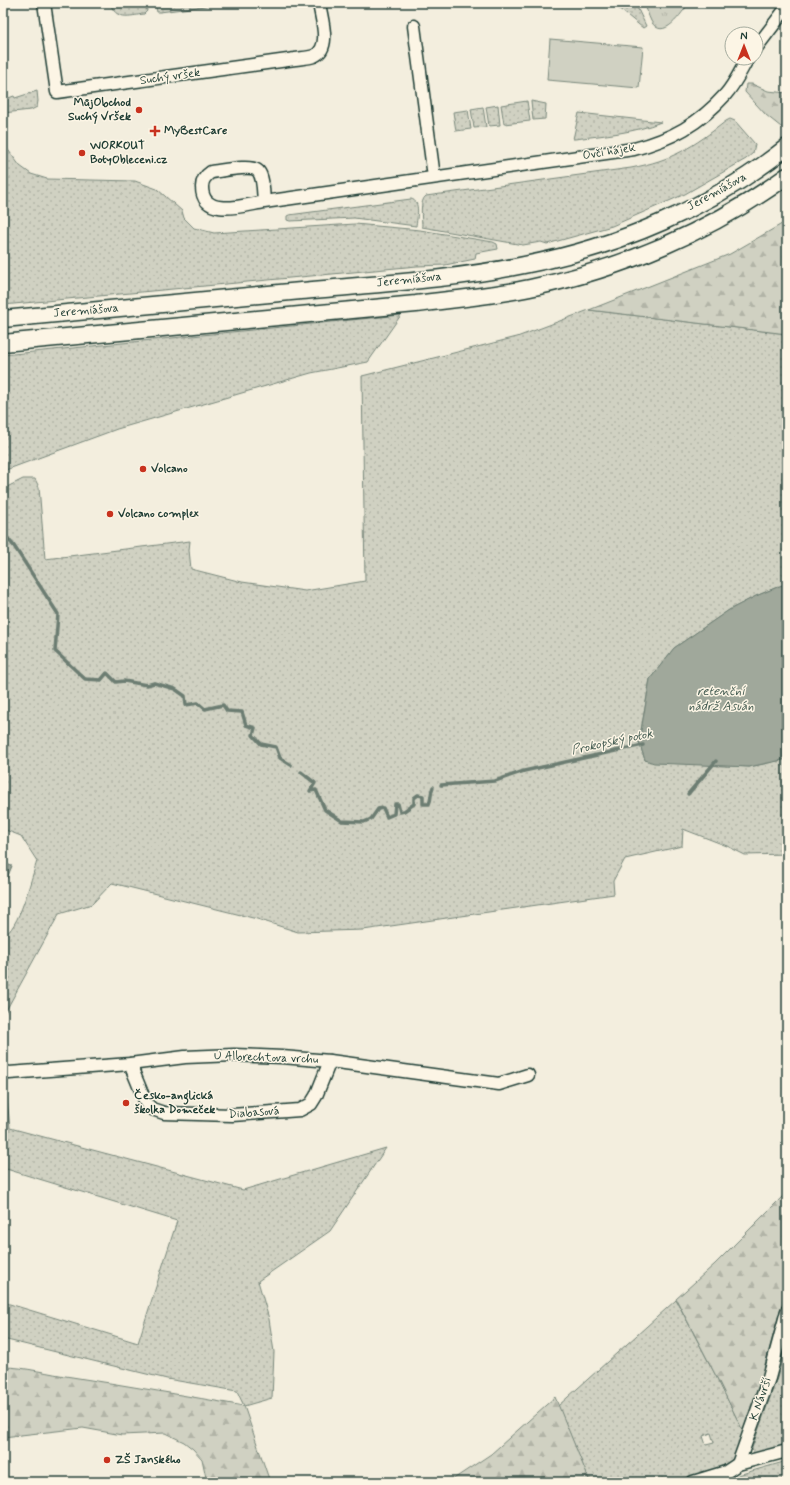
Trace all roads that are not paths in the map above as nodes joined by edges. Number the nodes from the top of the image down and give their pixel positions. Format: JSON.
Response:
{"nodes":[{"id":1,"x":44,"y":3,"type":"edge"},
{"id":2,"x":319,"y":3,"type":"edge"},
{"id":3,"x":787,"y":7,"type":"edge"},
{"id":4,"x":414,"y":26,"type":"dead end"},
{"id":5,"x":764,"y":37,"type":"edge"},
{"id":6,"x":743,"y":66,"type":"edge"},
{"id":7,"x":787,"y":147,"type":"edge"},
{"id":8,"x":787,"y":176,"type":"edge"},
{"id":9,"x":434,"y":177,"type":"junction"},
{"id":10,"x":264,"y":202,"type":"junction"},
{"id":11,"x":3,"y":319,"type":"edge"},
{"id":12,"x":3,"y":343,"type":"edge"},
{"id":13,"x":330,"y":1061,"type":"junction"},
{"id":14,"x":130,"y":1064,"type":"junction"},
{"id":15,"x":3,"y":1071,"type":"edge"},
{"id":16,"x":528,"y":1076,"type":"dead end"},
{"id":17,"x":787,"y":1311,"type":"edge"},
{"id":18,"x":787,"y":1451,"type":"edge"},
{"id":19,"x":738,"y":1464,"type":"junction"},
{"id":20,"x":693,"y":1482,"type":"edge"}],
"edges":[{"from":1,"to":2,"type":"street","name":"Suchý vršek"},
{"from":3,"to":5,"type":"street"},
{"from":4,"to":9,"type":"street"},
{"from":6,"to":9,"type":"street","name":"Ovčí hájek"},
{"from":7,"to":11,"type":"main road","name":"Jeremiášova"},
{"from":8,"to":12,"type":"main road","name":"Jeremiášova"},
{"from":9,"to":10,"type":"street","name":"Ovčí hájek"},
{"from":10,"to":10,"type":"street","name":"Ovčí hájek"},
{"from":13,"to":14,"type":"street","name":"U Albrechtova vrchu"},
{"from":13,"to":14,"type":"street","name":"Diabasová"},
{"from":13,"to":16,"type":"street","name":"U Albrechtova vrchu"},
{"from":14,"to":15,"type":"street","name":"U Albrechtova vrchu"},
{"from":17,"to":19,"type":"street","name":"K Návrší"},
{"from":18,"to":19,"type":"street"},
{"from":19,"to":20,"type":"street"}]}
